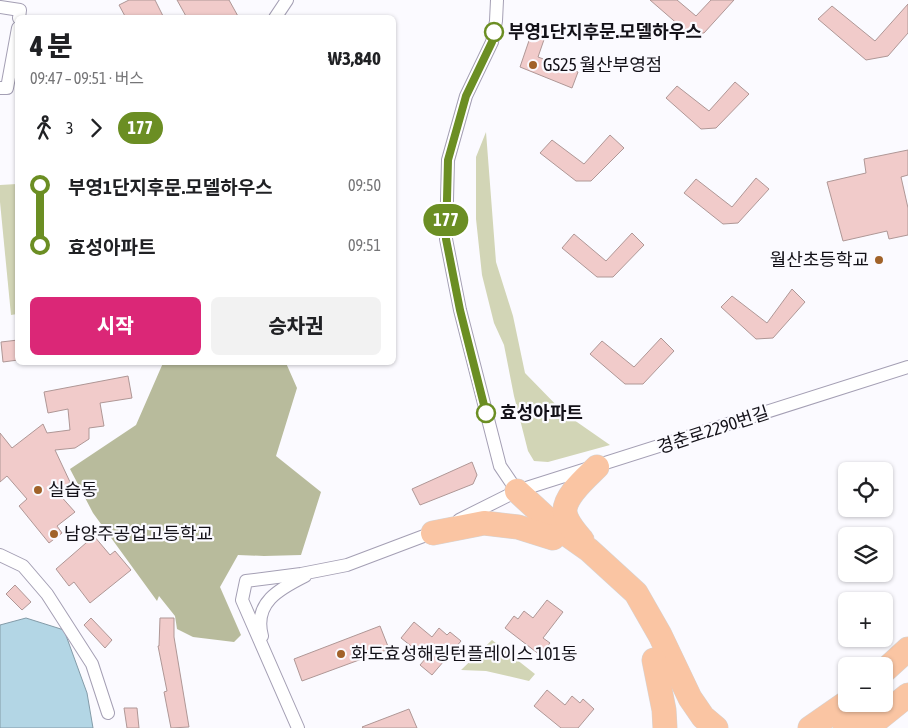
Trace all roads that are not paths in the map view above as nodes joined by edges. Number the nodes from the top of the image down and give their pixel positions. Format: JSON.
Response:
{"nodes":[{"id":1,"x":286,"y":0,"type":"edge"},
{"id":2,"x":497,"y":0,"type":"edge"},
{"id":3,"x":0,"y":7,"type":"edge"},
{"id":4,"x":19,"y":15,"type":"edge"},
{"id":5,"x":277,"y":15,"type":"edge"},
{"id":6,"x":15,"y":44,"type":"edge"},
{"id":7,"x":0,"y":88,"type":"edge"},
{"id":8,"x":908,"y":367,"type":"edge"},
{"id":9,"x":597,"y":467,"type":"junction"},
{"id":10,"x":517,"y":491,"type":"junction"},
{"id":11,"x":432,"y":533,"type":"junction"},
{"id":12,"x":553,"y":538,"type":"junction"},
{"id":13,"x":589,"y":550,"type":"junction"},
{"id":14,"x":0,"y":555,"type":"edge"},
{"id":15,"x":316,"y":571,"type":"junction"},
{"id":16,"x":908,"y":649,"type":"edge"},
{"id":17,"x":267,"y":658,"type":"junction"},
{"id":18,"x":662,"y":660,"type":"junction"},
{"id":19,"x":893,"y":663,"type":"edge"},
{"id":20,"x":908,"y":676,"type":"edge"},
{"id":21,"x":893,"y":688,"type":"edge"},
{"id":22,"x":908,"y":695,"type":"edge"},
{"id":23,"x":679,"y":702,"type":"junction"},
{"id":24,"x":838,"y":709,"type":"edge"},
{"id":25,"x":864,"y":712,"type":"edge"},
{"id":26,"x":108,"y":713,"type":"dead end"},
{"id":27,"x":298,"y":728,"type":"edge"},
{"id":28,"x":665,"y":728,"type":"edge"},
{"id":29,"x":681,"y":728,"type":"edge"},
{"id":30,"x":695,"y":728,"type":"edge"},
{"id":31,"x":716,"y":728,"type":"edge"},
{"id":32,"x":810,"y":728,"type":"edge"},
{"id":33,"x":845,"y":728,"type":"edge"},
{"id":34,"x":867,"y":728,"type":"edge"}],
"edges":[{"from":1,"to":5,"type":"street"},
{"from":2,"to":10,"type":"street"},
{"from":3,"to":4,"type":"street"},
{"from":6,"to":7,"type":"street"},
{"from":8,"to":9,"type":"street","name":"경춘로2290번길"},
{"from":9,"to":10,"type":"street","name":"경춘로2290번길"},
{"from":9,"to":13,"type":"highway"},
{"from":10,"to":11,"type":"street","name":"경춘로2290번길"},
{"from":10,"to":12,"type":"highway"},
{"from":10,"to":13,"type":"highway"},
{"from":11,"to":12,"type":"highway"},
{"from":11,"to":15,"type":"street","name":"경춘로2290번길"},
{"from":12,"to":18,"type":"highway"},
{"from":13,"to":18,"type":"highway"},
{"from":14,"to":26,"type":"street"},
{"from":15,"to":17,"type":"street"},
{"from":15,"to":17,"type":"street"},
{"from":16,"to":19,"type":"highway"},
{"from":17,"to":27,"type":"street"},
{"from":18,"to":23,"type":"highway"},
{"from":18,"to":28,"type":"highway"},
{"from":18,"to":31,"type":"highway"},
{"from":20,"to":21,"type":"highway"},
{"from":22,"to":34,"type":"highway"},
{"from":23,"to":29,"type":"highway"},
{"from":23,"to":30,"type":"highway"},
{"from":24,"to":32,"type":"highway"},
{"from":25,"to":33,"type":"highway"}]}
